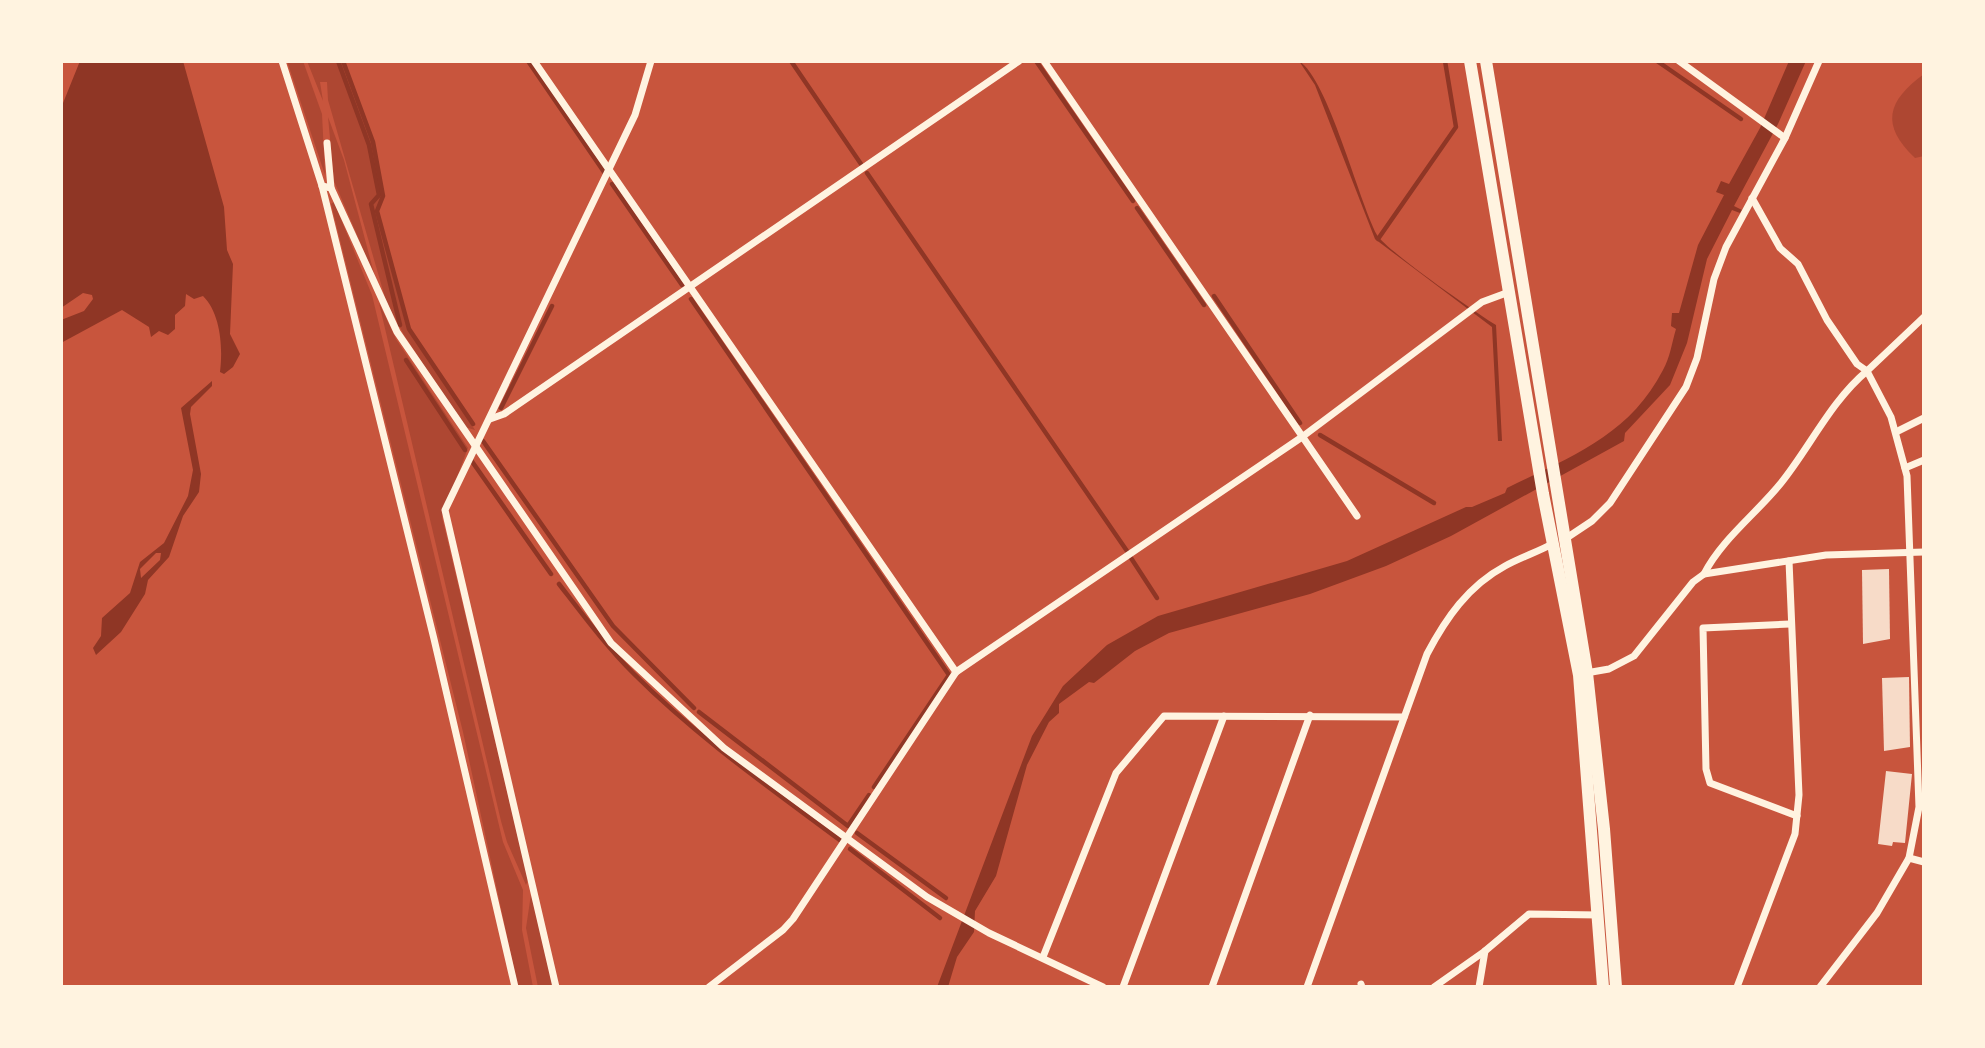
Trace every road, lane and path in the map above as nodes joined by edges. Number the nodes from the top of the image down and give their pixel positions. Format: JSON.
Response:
{"nodes":[{"id":1,"x":282,"y":61,"type":"edge"},
{"id":2,"x":534,"y":61,"type":"edge"},
{"id":3,"x":651,"y":61,"type":"edge"},
{"id":4,"x":1019,"y":61,"type":"edge"},
{"id":5,"x":1044,"y":61,"type":"edge"},
{"id":6,"x":1469,"y":61,"type":"edge"},
{"id":7,"x":1486,"y":61,"type":"edge"},
{"id":8,"x":1679,"y":61,"type":"edge"},
{"id":9,"x":1819,"y":61,"type":"edge"},
{"id":10,"x":1786,"y":138,"type":"junction"},
{"id":11,"x":327,"y":143,"type":"dead end"},
{"id":12,"x":609,"y":170,"type":"junction"},
{"id":13,"x":322,"y":186,"type":"junction"},
{"id":14,"x":331,"y":188,"type":"junction"},
{"id":15,"x":1752,"y":198,"type":"junction"},
{"id":16,"x":691,"y":288,"type":"junction"},
{"id":17,"x":1509,"y":292,"type":"junction"},
{"id":18,"x":1924,"y":317,"type":"edge"},
{"id":19,"x":1867,"y":371,"type":"junction"},
{"id":20,"x":1924,"y":418,"type":"edge"},
{"id":21,"x":490,"y":419,"type":"junction"},
{"id":22,"x":1896,"y":432,"type":"junction"},
{"id":23,"x":1303,"y":436,"type":"junction"},
{"id":24,"x":473,"y":447,"type":"junction"},
{"id":25,"x":1924,"y":460,"type":"edge"},
{"id":26,"x":1905,"y":468,"type":"junction"},
{"id":27,"x":1357,"y":516,"type":"dead end"},
{"id":28,"x":1566,"y":538,"type":"junction"},
{"id":29,"x":1553,"y":544,"type":"junction"},
{"id":30,"x":1924,"y":552,"type":"edge"},
{"id":31,"x":1908,"y":555,"type":"junction"},
{"id":32,"x":1789,"y":561,"type":"junction"},
{"id":33,"x":1704,"y":575,"type":"junction"},
{"id":34,"x":1790,"y":624,"type":"junction"},
{"id":35,"x":956,"y":672,"type":"junction"},
{"id":36,"x":1583,"y":674,"type":"junction"},
{"id":37,"x":1310,"y":715,"type":"junction"},
{"id":38,"x":1224,"y":716,"type":"junction"},
{"id":39,"x":1404,"y":717,"type":"junction"},
{"id":40,"x":1797,"y":816,"type":"junction"},
{"id":41,"x":849,"y":838,"type":"junction"},
{"id":42,"x":1909,"y":858,"type":"junction"},
{"id":43,"x":1924,"y":862,"type":"edge"},
{"id":44,"x":1599,"y":915,"type":"junction"},
{"id":45,"x":1485,"y":951,"type":"junction"},
{"id":46,"x":1044,"y":957,"type":"junction"},
{"id":47,"x":515,"y":987,"type":"edge"},
{"id":48,"x":556,"y":987,"type":"edge"},
{"id":49,"x":709,"y":987,"type":"edge"},
{"id":50,"x":1103,"y":987,"type":"edge"},
{"id":51,"x":1122,"y":987,"type":"edge"},
{"id":52,"x":1212,"y":987,"type":"edge"},
{"id":53,"x":1307,"y":987,"type":"edge"},
{"id":54,"x":1434,"y":987,"type":"edge"},
{"id":55,"x":1479,"y":987,"type":"edge"},
{"id":56,"x":1603,"y":987,"type":"edge"},
{"id":57,"x":1616,"y":987,"type":"edge"},
{"id":58,"x":1737,"y":987,"type":"edge"},
{"id":59,"x":1820,"y":987,"type":"edge"}],
"edges":[{"from":1,"to":13,"type":"street"},
{"from":2,"to":12,"type":"street"},
{"from":3,"to":12,"type":"street"},
{"from":4,"to":16,"type":"street"},
{"from":5,"to":23,"type":"street"},
{"from":6,"to":17,"type":"highway"},
{"from":7,"to":28,"type":"highway"},
{"from":8,"to":10,"type":"street"},
{"from":9,"to":10,"type":"street"},
{"from":10,"to":15,"type":"street"},
{"from":11,"to":14,"type":"street"},
{"from":12,"to":16,"type":"street"},
{"from":12,"to":21,"type":"street"},
{"from":13,"to":14,"type":"street"},
{"from":13,"to":47,"type":"street"},
{"from":14,"to":24,"type":"street"},
{"from":15,"to":19,"type":"street"},
{"from":15,"to":28,"type":"street"},
{"from":16,"to":21,"type":"street"},
{"from":16,"to":35,"type":"street"},
{"from":17,"to":23,"type":"street"},
{"from":17,"to":29,"type":"highway"},
{"from":18,"to":19,"type":"street"},
{"from":19,"to":22,"type":"street"},
{"from":19,"to":33,"type":"street"},
{"from":20,"to":22,"type":"street"},
{"from":21,"to":24,"type":"street"},
{"from":22,"to":26,"type":"street"},
{"from":23,"to":27,"type":"street"},
{"from":23,"to":35,"type":"street"},
{"from":24,"to":41,"type":"street"},
{"from":24,"to":48,"type":"street"},
{"from":25,"to":26,"type":"street"},
{"from":26,"to":31,"type":"street"},
{"from":28,"to":29,"type":"street"},
{"from":28,"to":36,"type":"highway"},
{"from":29,"to":36,"type":"highway"},
{"from":29,"to":39,"type":"street"},
{"from":30,"to":31,"type":"street"},
{"from":31,"to":32,"type":"street"},
{"from":31,"to":42,"type":"street"},
{"from":32,"to":33,"type":"street"},
{"from":32,"to":34,"type":"street"},
{"from":33,"to":36,"type":"street"},
{"from":34,"to":40,"type":"street"},
{"from":34,"to":40,"type":"street"},
{"from":35,"to":41,"type":"street"},
{"from":36,"to":44,"type":"highway"},
{"from":36,"to":57,"type":"highway"},
{"from":37,"to":38,"type":"street"},
{"from":37,"to":39,"type":"street"},
{"from":37,"to":52,"type":"street"},
{"from":38,"to":46,"type":"street"},
{"from":38,"to":51,"type":"street"},
{"from":39,"to":53,"type":"street"},
{"from":40,"to":58,"type":"street"},
{"from":41,"to":46,"type":"street"},
{"from":41,"to":49,"type":"street"},
{"from":42,"to":43,"type":"street"},
{"from":42,"to":59,"type":"street"},
{"from":44,"to":45,"type":"street"},
{"from":44,"to":56,"type":"highway"},
{"from":45,"to":54,"type":"street"},
{"from":45,"to":55,"type":"street"},
{"from":46,"to":50,"type":"street"}]}
